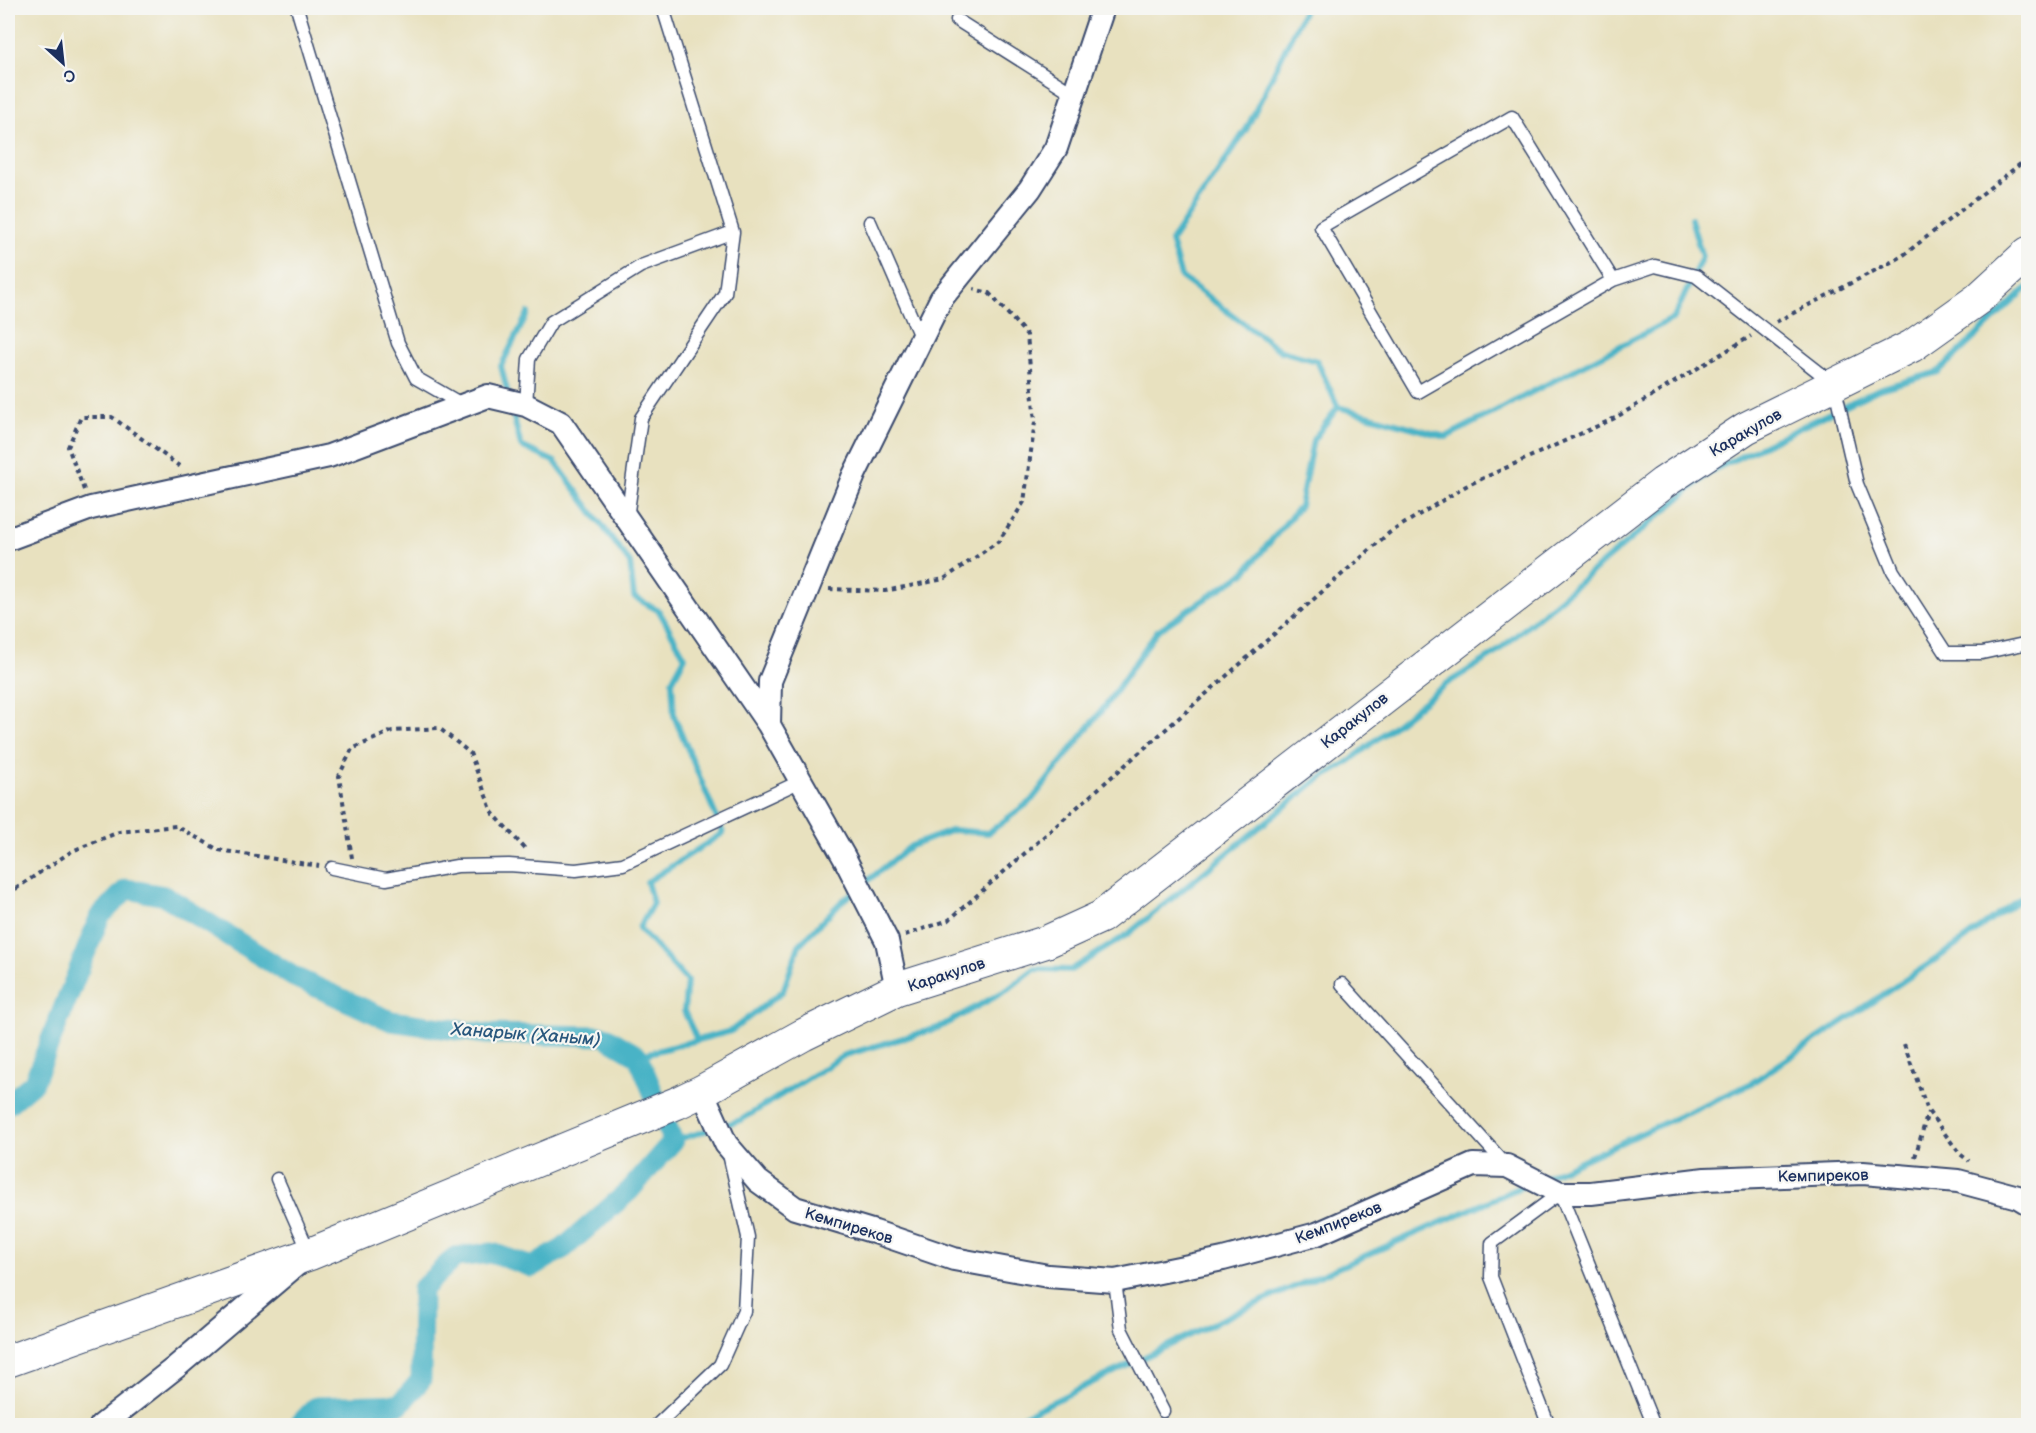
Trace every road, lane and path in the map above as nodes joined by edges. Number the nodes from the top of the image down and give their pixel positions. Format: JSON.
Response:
{"nodes":[{"id":1,"x":297,"y":8,"type":"edge"},
{"id":2,"x":663,"y":8,"type":"edge"},
{"id":3,"x":1103,"y":8,"type":"edge"},
{"id":4,"x":957,"y":20,"type":"dead end"},
{"id":5,"x":1074,"y":94,"type":"junction"},
{"id":6,"x":2028,"y":158,"type":"edge"},
{"id":7,"x":870,"y":222,"type":"dead end"},
{"id":8,"x":733,"y":232,"type":"junction"},
{"id":9,"x":2028,"y":253,"type":"edge"},
{"id":10,"x":1612,"y":280,"type":"junction"},
{"id":11,"x":953,"y":285,"type":"junction"},
{"id":12,"x":1763,"y":329,"type":"junction"},
{"id":13,"x":921,"y":340,"type":"junction"},
{"id":14,"x":1834,"y":384,"type":"junction"},
{"id":15,"x":463,"y":405,"type":"junction"},
{"id":16,"x":526,"y":405,"type":"junction"},
{"id":17,"x":205,"y":484,"type":"junction"},
{"id":18,"x":91,"y":508,"type":"junction"},
{"id":19,"x":627,"y":519,"type":"junction"},
{"id":20,"x":8,"y":539,"type":"edge"},
{"id":21,"x":808,"y":589,"type":"junction"},
{"id":22,"x":2028,"y":643,"type":"edge"},
{"id":23,"x":769,"y":725,"type":"junction"},
{"id":24,"x":801,"y":781,"type":"junction"},
{"id":25,"x":541,"y":867,"type":"junction"},
{"id":26,"x":332,"y":868,"type":"joint"},
{"id":27,"x":355,"y":872,"type":"junction"},
{"id":28,"x":8,"y":894,"type":"edge"},
{"id":29,"x":887,"y":941,"type":"junction"},
{"id":30,"x":1342,"y":984,"type":"dead end"},
{"id":31,"x":897,"y":989,"type":"junction"},
{"id":32,"x":1904,"y":1044,"type":"dead end"},
{"id":33,"x":689,"y":1097,"type":"junction"},
{"id":34,"x":1928,"y":1111,"type":"junction"},
{"id":35,"x":726,"y":1144,"type":"junction"},
{"id":36,"x":1977,"y":1167,"type":"dead end"},
{"id":37,"x":1514,"y":1170,"type":"junction"},
{"id":38,"x":1892,"y":1175,"type":"junction"},
{"id":39,"x":277,"y":1179,"type":"dead end"},
{"id":40,"x":1555,"y":1191,"type":"junction"},
{"id":41,"x":2028,"y":1203,"type":"edge"},
{"id":42,"x":310,"y":1254,"type":"junction"},
{"id":43,"x":1115,"y":1281,"type":"junction"},
{"id":44,"x":8,"y":1361,"type":"edge"},
{"id":45,"x":1163,"y":1411,"type":"dead end"},
{"id":46,"x":101,"y":1425,"type":"edge"},
{"id":47,"x":656,"y":1425,"type":"edge"},
{"id":48,"x":1549,"y":1425,"type":"edge"},
{"id":49,"x":1654,"y":1425,"type":"edge"}],
"edges":[{"from":1,"to":15,"type":"lane"},
{"from":2,"to":8,"type":"lane"},
{"from":3,"to":5,"type":"street"},
{"from":4,"to":5,"type":"lane"},
{"from":5,"to":11,"type":"street"},
{"from":6,"to":12,"type":"path"},
{"from":7,"to":13,"type":"lane"},
{"from":8,"to":16,"type":"lane"},
{"from":8,"to":19,"type":"lane"},
{"from":9,"to":14,"type":"main road","name":"Каракулов"},
{"from":10,"to":10,"type":"lane"},
{"from":10,"to":12,"type":"lane"},
{"from":11,"to":13,"type":"street"},
{"from":11,"to":21,"type":"path"},
{"from":12,"to":14,"type":"lane"},
{"from":12,"to":29,"type":"path"},
{"from":13,"to":21,"type":"street"},
{"from":14,"to":22,"type":"lane"},
{"from":14,"to":31,"type":"main road","name":"Каракулов"},
{"from":15,"to":16,"type":"street"},
{"from":15,"to":17,"type":"street"},
{"from":16,"to":19,"type":"street"},
{"from":17,"to":18,"type":"street"},
{"from":17,"to":18,"type":"path"},
{"from":18,"to":20,"type":"street"},
{"from":19,"to":23,"type":"street"},
{"from":21,"to":23,"type":"street"},
{"from":23,"to":24,"type":"street"},
{"from":24,"to":25,"type":"lane"},
{"from":24,"to":29,"type":"street"},
{"from":25,"to":27,"type":"lane"},
{"from":25,"to":27,"type":"path"},
{"from":26,"to":27,"type":"lane"},
{"from":26,"to":28,"type":"path"},
{"from":29,"to":31,"type":"street"},
{"from":30,"to":37,"type":"lane"},
{"from":31,"to":33,"type":"main road","name":"Каракулов"},
{"from":32,"to":34,"type":"path"},
{"from":33,"to":35,"type":"street","name":"Кемпиреков"},
{"from":33,"to":42,"type":"main road","name":"Каракулов"},
{"from":34,"to":36,"type":"path"},
{"from":34,"to":38,"type":"path"},
{"from":35,"to":43,"type":"street","name":"Кемпиреков"},
{"from":35,"to":47,"type":"lane"},
{"from":37,"to":40,"type":"street","name":"Кемпиреков"},
{"from":37,"to":43,"type":"street","name":"Кемпиреков"},
{"from":38,"to":40,"type":"street","name":"Кемпиреков"},
{"from":38,"to":41,"type":"street","name":"Кемпиреков"},
{"from":39,"to":42,"type":"lane"},
{"from":40,"to":48,"type":"lane"},
{"from":40,"to":49,"type":"lane"},
{"from":42,"to":44,"type":"main road","name":"Каракулов"},
{"from":42,"to":46,"type":"street"},
{"from":43,"to":45,"type":"lane"}]}
